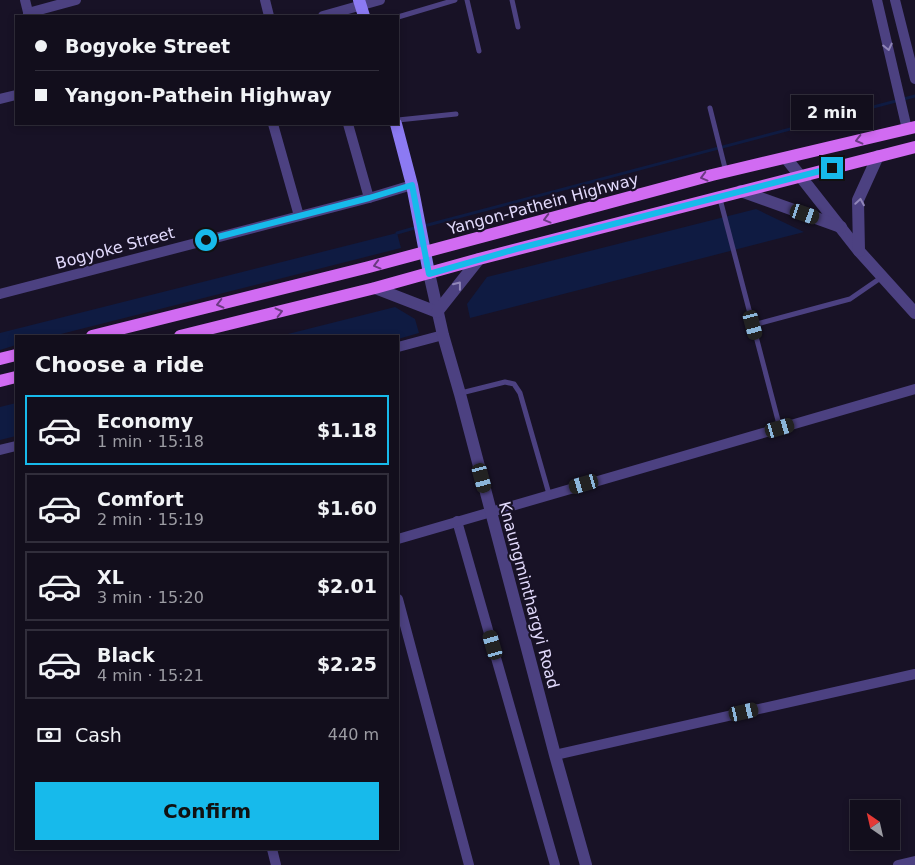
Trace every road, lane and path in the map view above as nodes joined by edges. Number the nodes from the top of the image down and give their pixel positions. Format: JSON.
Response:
{"nodes":[{"id":1,"x":25,"y":0,"type":"edge"},
{"id":2,"x":76,"y":0,"type":"edge"},
{"id":3,"x":265,"y":0,"type":"edge"},
{"id":4,"x":380,"y":0,"type":"edge"},
{"id":5,"x":455,"y":0,"type":"edge"},
{"id":6,"x":467,"y":0,"type":"edge"},
{"id":7,"x":512,"y":0,"type":"edge"},
{"id":8,"x":877,"y":0,"type":"edge"},
{"id":9,"x":895,"y":0,"type":"edge"},
{"id":10,"x":362,"y":8,"type":"edge"},
{"id":11,"x":29,"y":14,"type":"edge"},
{"id":12,"x":269,"y":15,"type":"edge"},
{"id":13,"x":328,"y":15,"type":"edge"},
{"id":14,"x":399,"y":16,"type":"edge"},
{"id":15,"x":518,"y":27,"type":"dead end"},
{"id":16,"x":479,"y":51,"type":"dead end"},
{"id":17,"x":915,"y":79,"type":"edge"},
{"id":18,"x":15,"y":95,"type":"edge"},
{"id":19,"x":0,"y":99,"type":"edge"},
{"id":20,"x":710,"y":108,"type":"dead end"},
{"id":21,"x":456,"y":114,"type":"dead end"},
{"id":22,"x":399,"y":122,"type":"edge"},
{"id":23,"x":273,"y":125,"type":"edge"},
{"id":24,"x":348,"y":125,"type":"edge"},
{"id":25,"x":398,"y":125,"type":"edge"},
{"id":26,"x":911,"y":128,"type":"edge"},
{"id":27,"x":915,"y":147,"type":"edge"},
{"id":28,"x":878,"y":156,"type":"junction"},
{"id":29,"x":786,"y":158,"type":"junction"},
{"id":30,"x":726,"y":172,"type":"junction"},
{"id":31,"x":800,"y":176,"type":"junction"},
{"id":32,"x":412,"y":185,"type":"junction"},
{"id":33,"x":740,"y":190,"type":"junction"},
{"id":34,"x":719,"y":196,"type":"junction"},
{"id":35,"x":369,"y":198,"type":"junction"},
{"id":36,"x":299,"y":216,"type":"junction"},
{"id":37,"x":841,"y":226,"type":"junction"},
{"id":38,"x":859,"y":251,"type":"junction"},
{"id":39,"x":424,"y":252,"type":"junction"},
{"id":40,"x":479,"y":259,"type":"junction"},
{"id":41,"x":429,"y":274,"type":"junction"},
{"id":42,"x":882,"y":276,"type":"junction"},
{"id":43,"x":375,"y":288,"type":"junction"},
{"id":44,"x":0,"y":294,"type":"edge"},
{"id":45,"x":437,"y":312,"type":"junction"},
{"id":46,"x":915,"y":313,"type":"edge"},
{"id":47,"x":753,"y":325,"type":"junction"},
{"id":48,"x":96,"y":335,"type":"edge"},
{"id":49,"x":184,"y":335,"type":"edge"},
{"id":50,"x":443,"y":335,"type":"junction"},
{"id":51,"x":399,"y":347,"type":"edge"},
{"id":52,"x":15,"y":355,"type":"edge"},
{"id":53,"x":0,"y":359,"type":"edge"},
{"id":54,"x":15,"y":377,"type":"edge"},
{"id":55,"x":0,"y":381,"type":"edge"},
{"id":56,"x":915,"y":389,"type":"edge"},
{"id":57,"x":460,"y":394,"type":"junction"},
{"id":58,"x":780,"y":428,"type":"junction"},
{"id":59,"x":15,"y":446,"type":"edge"},
{"id":60,"x":0,"y":450,"type":"edge"},
{"id":61,"x":549,"y":494,"type":"junction"},
{"id":62,"x":490,"y":511,"type":"junction"},
{"id":63,"x":457,"y":521,"type":"junction"},
{"id":64,"x":399,"y":538,"type":"edge"},
{"id":65,"x":399,"y":603,"type":"edge"},
{"id":66,"x":915,"y":674,"type":"edge"},
{"id":67,"x":555,"y":755,"type":"junction"},
{"id":68,"x":272,"y":850,"type":"edge"},
{"id":69,"x":915,"y":860,"type":"edge"},
{"id":70,"x":276,"y":865,"type":"edge"},
{"id":71,"x":468,"y":865,"type":"edge"},
{"id":72,"x":555,"y":865,"type":"edge"},
{"id":73,"x":586,"y":865,"type":"edge"},
{"id":74,"x":898,"y":865,"type":"edge"}],
"edges":[{"from":1,"to":11,"type":"street"},
{"from":2,"to":11,"type":"street"},
{"from":3,"to":12,"type":"street"},
{"from":4,"to":10,"type":"street"},
{"from":5,"to":14,"type":"lane"},
{"from":6,"to":16,"type":"lane"},
{"from":7,"to":15,"type":"lane"},
{"from":8,"to":26,"type":"street","one_way":true},
{"from":9,"to":17,"type":"street"},
{"from":10,"to":13,"type":"street"},
{"from":18,"to":19,"type":"street"},
{"from":20,"to":30,"type":"lane"},
{"from":21,"to":22,"type":"lane"},
{"from":23,"to":36,"type":"street"},
{"from":24,"to":35,"type":"street"},
{"from":25,"to":32,"type":"main road"},
{"from":26,"to":29,"type":"main road","name":"Yangon-Pathein Highway","one_way":true},
{"from":27,"to":28,"type":"main road"},
{"from":28,"to":31,"type":"main road"},
{"from":38,"to":28,"type":"street","one_way":true},
{"from":29,"to":30,"type":"main road","name":"Yangon-Pathein Highway"},
{"from":29,"to":31,"type":"street"},
{"from":30,"to":39,"type":"main road","name":"Yangon-Pathein Highway","one_way":true},
{"from":31,"to":33,"type":"main road"},
{"from":31,"to":37,"type":"street"},
{"from":32,"to":35,"type":"street","name":"Bogyoke Street"},
{"from":32,"to":39,"type":"main road"},
{"from":33,"to":34,"type":"main road"},
{"from":33,"to":37,"type":"street"},
{"from":34,"to":40,"type":"main road"},
{"from":34,"to":47,"type":"lane"},
{"from":35,"to":36,"type":"street","name":"Bogyoke Street"},
{"from":36,"to":44,"type":"street","name":"Bogyoke Street"},
{"from":37,"to":38,"type":"street"},
{"from":38,"to":42,"type":"street"},
{"from":39,"to":41,"type":"main road"},
{"from":39,"to":48,"type":"main road","name":"Yangon-Pathein Highway","one_way":true},
{"from":40,"to":41,"type":"main road"},
{"from":45,"to":40,"type":"street","one_way":true},
{"from":41,"to":43,"type":"main road"},
{"from":41,"to":45,"type":"street","name":"Knaungminthargyi Road"},
{"from":42,"to":46,"type":"street"},
{"from":42,"to":47,"type":"lane"},
{"from":43,"to":45,"type":"street"},
{"from":49,"to":43,"type":"main road","one_way":true},
{"from":45,"to":50,"type":"street","name":"Knaungminthargyi Road"},
{"from":47,"to":58,"type":"lane"},
{"from":50,"to":51,"type":"street"},
{"from":50,"to":57,"type":"street","name":"Knaungminthargyi Road"},
{"from":52,"to":53,"type":"main road"},
{"from":54,"to":55,"type":"main road"},
{"from":56,"to":58,"type":"street"},
{"from":57,"to":61,"type":"lane"},
{"from":57,"to":62,"type":"street","name":"Knaungminthargyi Road"},
{"from":58,"to":61,"type":"street"},
{"from":59,"to":60,"type":"street"},
{"from":61,"to":62,"type":"street"},
{"from":62,"to":63,"type":"street"},
{"from":62,"to":67,"type":"street","name":"Knaungminthargyi Road"},
{"from":63,"to":64,"type":"street"},
{"from":63,"to":72,"type":"street"},
{"from":65,"to":71,"type":"street"},
{"from":66,"to":67,"type":"street"},
{"from":67,"to":73,"type":"street","name":"Knaungminthargyi Road"},
{"from":68,"to":70,"type":"street"},
{"from":69,"to":74,"type":"street"}]}
